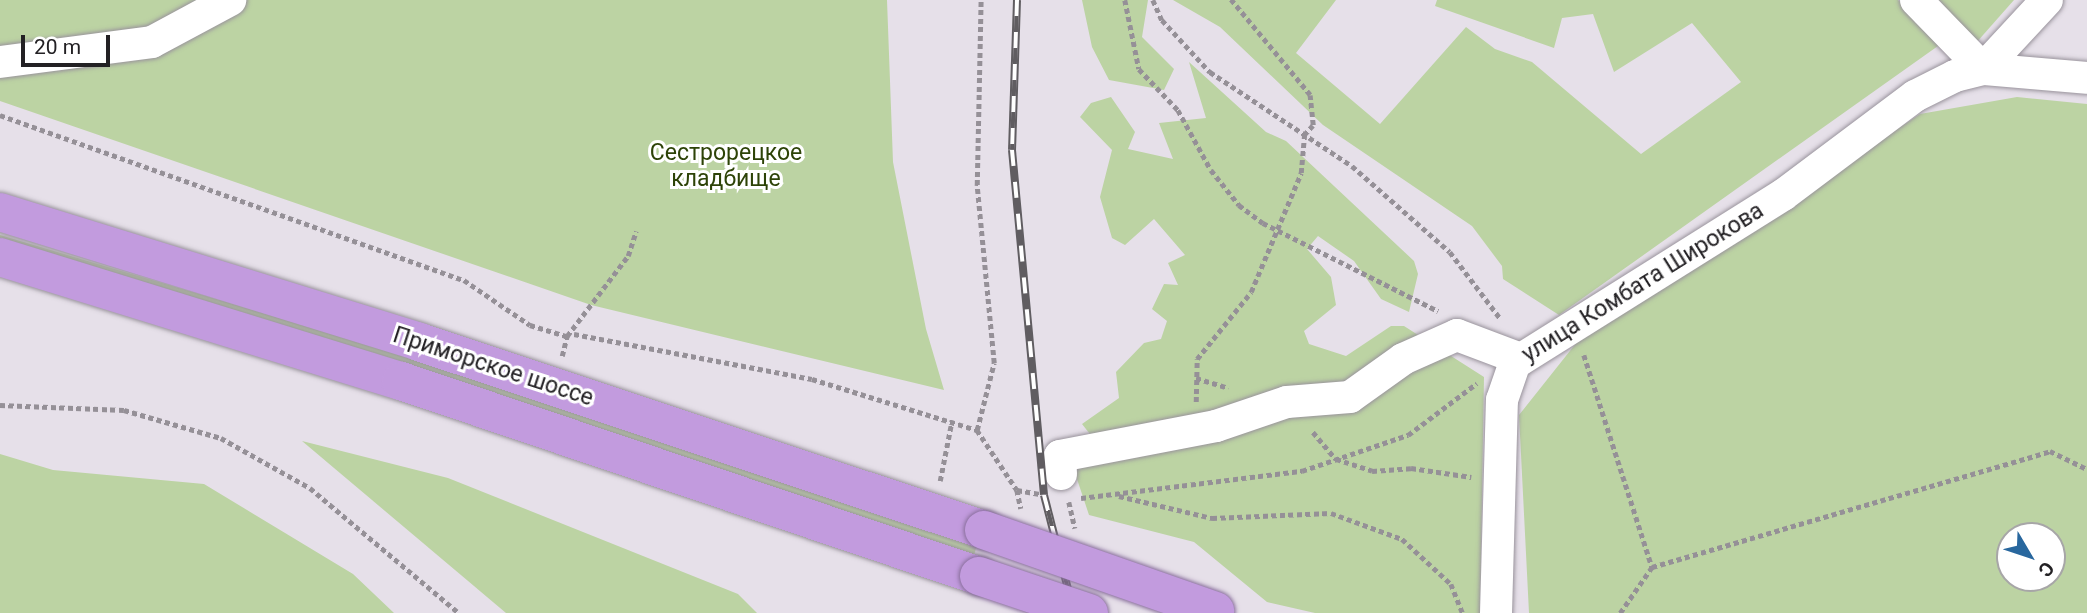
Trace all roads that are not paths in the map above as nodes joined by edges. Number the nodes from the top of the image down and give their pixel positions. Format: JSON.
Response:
{"nodes":[{"id":1,"x":230,"y":0,"type":"edge"},
{"id":2,"x":1916,"y":0,"type":"edge"},
{"id":3,"x":2047,"y":0,"type":"edge"},
{"id":4,"x":0,"y":62,"type":"edge"},
{"id":5,"x":1983,"y":69,"type":"junction"},
{"id":6,"x":2087,"y":78,"type":"edge"},
{"id":7,"x":0,"y":212,"type":"edge"},
{"id":8,"x":0,"y":257,"type":"edge"},
{"id":9,"x":1518,"y":361,"type":"junction"},
{"id":10,"x":1061,"y":474,"type":"dead end"},
{"id":11,"x":1218,"y":612,"type":"edge"},
{"id":12,"x":1088,"y":613,"type":"edge"},
{"id":13,"x":1496,"y":613,"type":"edge"}],
"edges":[{"from":1,"to":4,"type":"street"},
{"from":2,"to":5,"type":"street"},
{"from":3,"to":5,"type":"street"},
{"from":5,"to":6,"type":"street"},
{"from":5,"to":9,"type":"street","name":"улица Комбата Широкова"},
{"from":7,"to":11,"type":"highway","name":"Приморское шоссе","bridge":true},
{"from":8,"to":12,"type":"highway","name":"Приморское шоссе","bridge":true},
{"from":9,"to":10,"type":"street"},
{"from":9,"to":13,"type":"street","name":"улица Комбата Широкова"}]}
